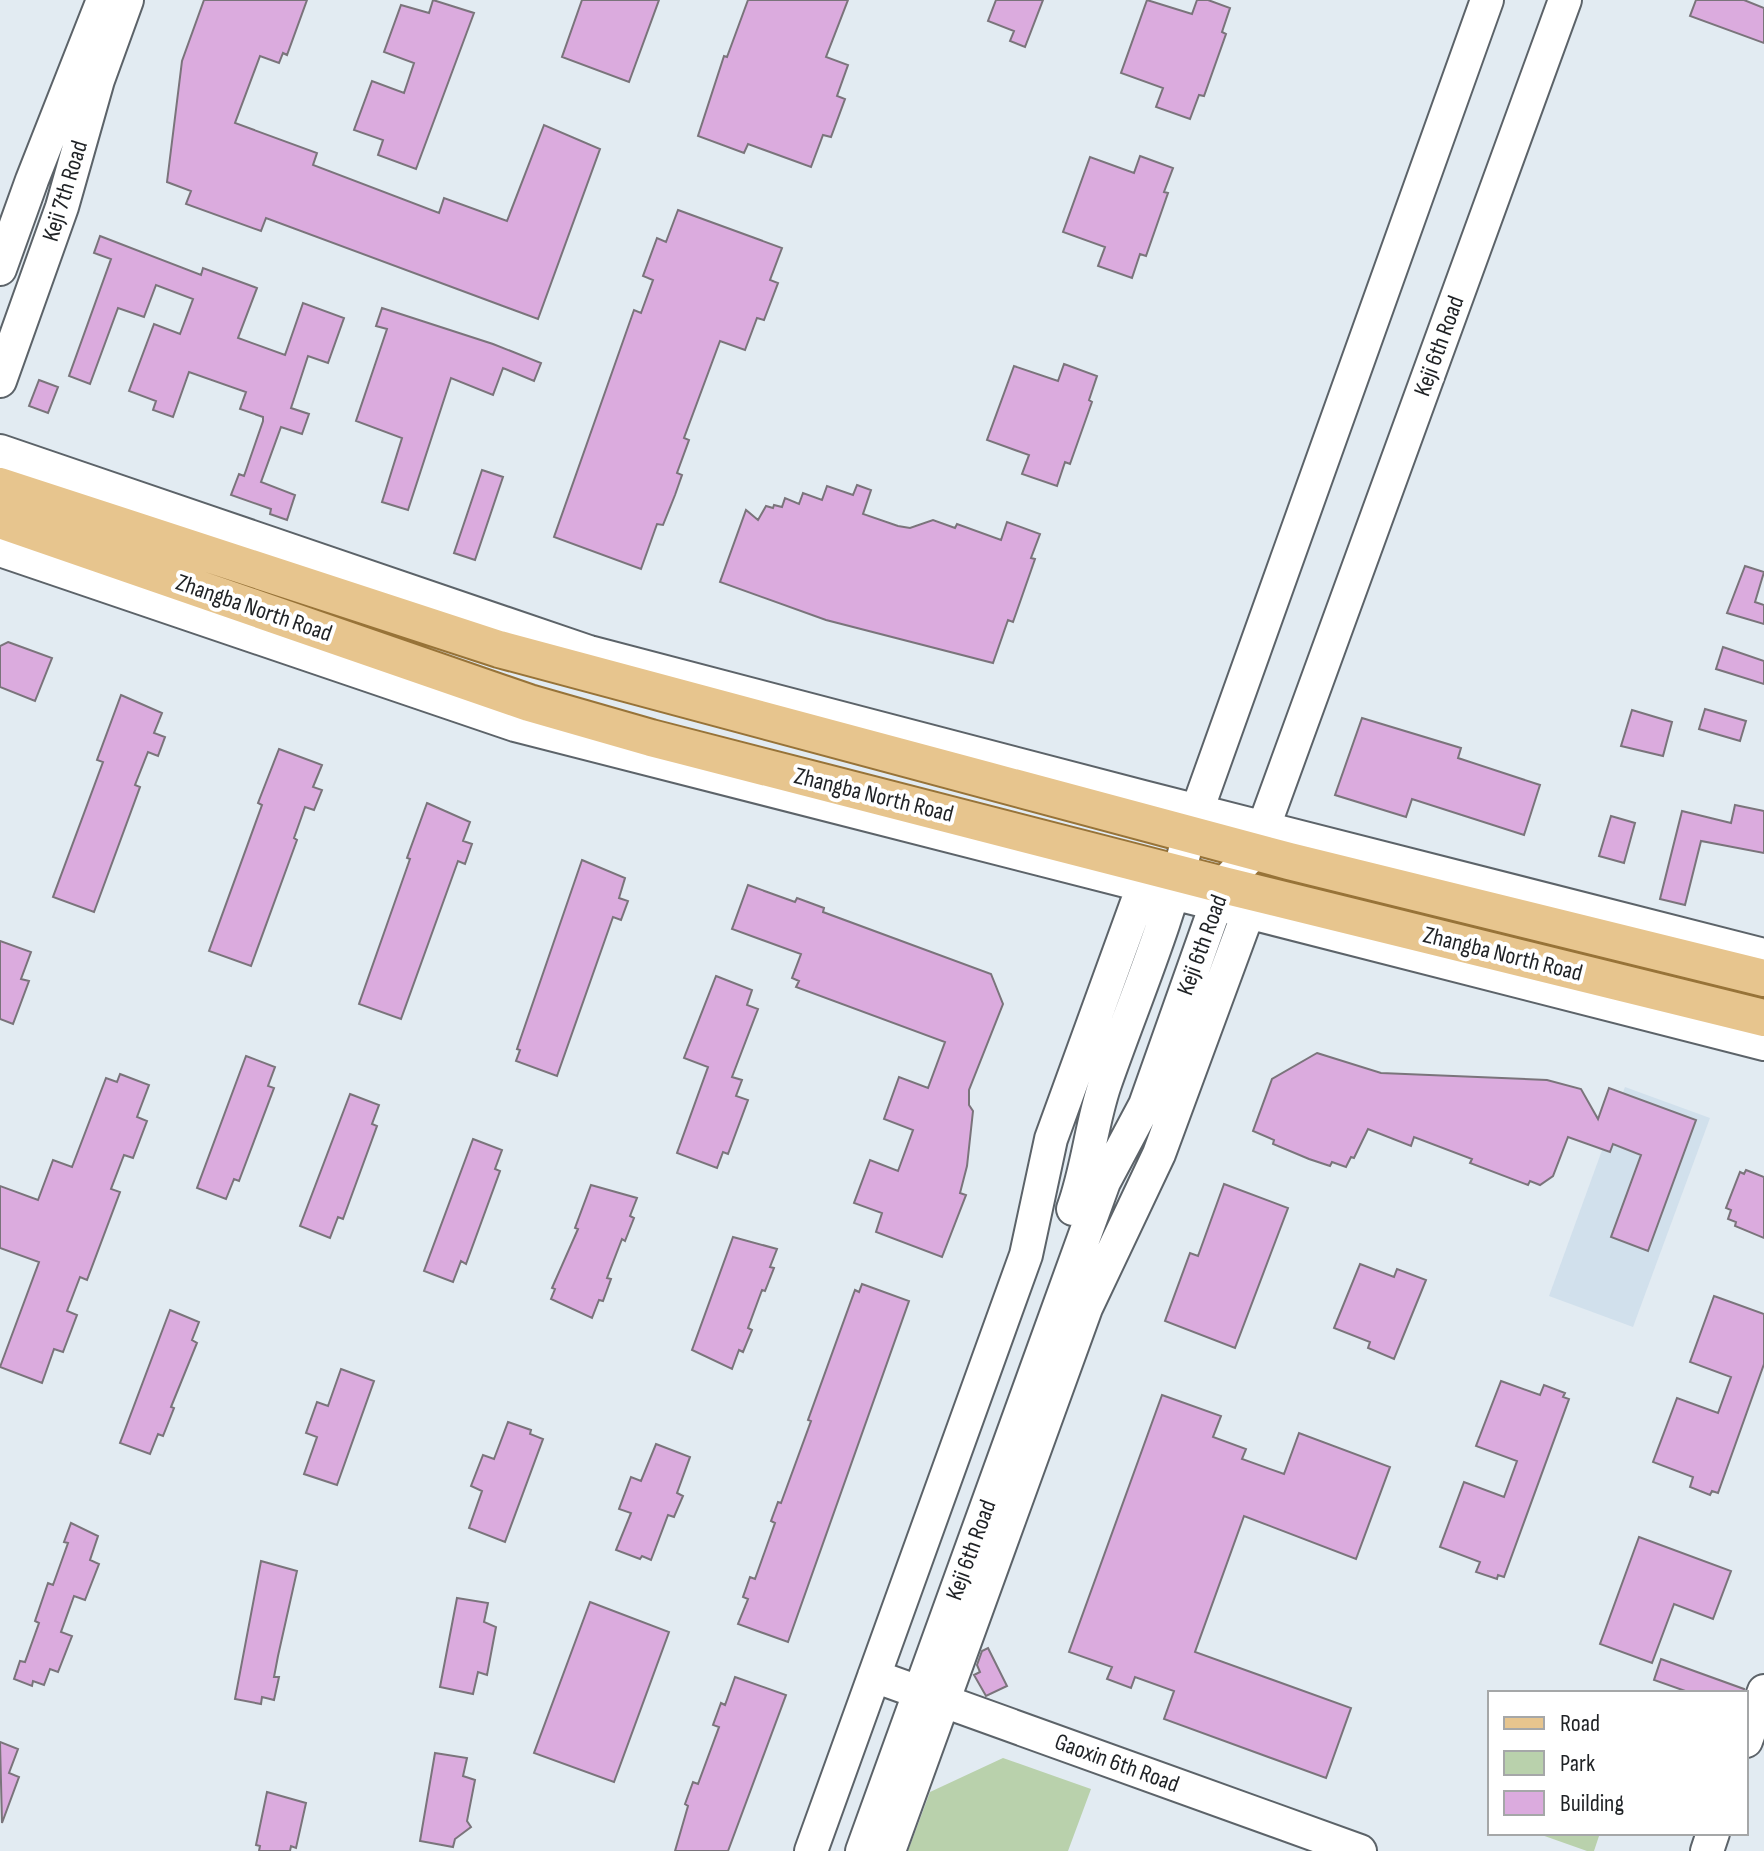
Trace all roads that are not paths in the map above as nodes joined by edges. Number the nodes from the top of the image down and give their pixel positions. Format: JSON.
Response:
{"nodes":[{"id":1,"x":103,"y":0,"type":"edge"},
{"id":2,"x":127,"y":0,"type":"edge"},
{"id":3,"x":1487,"y":0,"type":"edge"},
{"id":4,"x":1565,"y":0,"type":"edge"},
{"id":5,"x":0,"y":269,"type":"edge"},
{"id":6,"x":0,"y":381,"type":"edge"},
{"id":7,"x":0,"y":451,"type":"edge"},
{"id":8,"x":0,"y":486,"type":"edge"},
{"id":9,"x":0,"y":520,"type":"edge"},
{"id":10,"x":0,"y":550,"type":"edge"},
{"id":11,"x":1193,"y":822,"type":"junction"},
{"id":12,"x":1259,"y":840,"type":"junction"},
{"id":13,"x":1165,"y":885,"type":"junction"},
{"id":14,"x":1220,"y":896,"type":"junction"},
{"id":15,"x":1248,"y":913,"type":"junction"},
{"id":16,"x":1764,"y":955,"type":"edge"},
{"id":17,"x":1764,"y":978,"type":"edge"},
{"id":18,"x":1764,"y":1018,"type":"edge"},
{"id":19,"x":1764,"y":1044,"type":"edge"},
{"id":20,"x":909,"y":1689,"type":"junction"},
{"id":21,"x":1764,"y":1691,"type":"edge"},
{"id":22,"x":1748,"y":1735,"type":"edge"},
{"id":23,"x":811,"y":1851,"type":"edge"},
{"id":24,"x":840,"y":1851,"type":"edge"},
{"id":25,"x":862,"y":1851,"type":"edge"},
{"id":26,"x":889,"y":1851,"type":"edge"},
{"id":27,"x":1360,"y":1851,"type":"edge"}],
"edges":[{"from":1,"to":5,"type":"main road","name":"Keji 7th Road"},
{"from":2,"to":6,"type":"main road","name":"Keji 7th Road"},
{"from":3,"to":11,"type":"main road","name":"Keji 6th Road"},
{"from":4,"to":12,"type":"main road","name":"Keji 6th Road"},
{"from":7,"to":11,"type":"main road"},
{"from":8,"to":11,"type":"main road","name":"Zhangba North Road"},
{"from":9,"to":13,"type":"main road","name":"Zhangba North Road"},
{"from":10,"to":13,"type":"main road"},
{"from":11,"to":12,"type":"main road","name":"Zhangba North Road"},
{"from":11,"to":13,"type":"main road","name":"Keji 6th Road"},
{"from":12,"to":14,"type":"main road","name":"Keji 6th Road"},
{"from":12,"to":16,"type":"main road"},
{"from":12,"to":17,"type":"main road","name":"Zhangba North Road"},
{"from":13,"to":14,"type":"main road","name":"Zhangba North Road"},
{"from":13,"to":20,"type":"main road","name":"Keji 6th Road"},
{"from":14,"to":15,"type":"main road"},
{"from":14,"to":18,"type":"main road","name":"Zhangba North Road"},
{"from":14,"to":20,"type":"main road","name":"Keji 6th Road"},
{"from":15,"to":19,"type":"main road"},
{"from":15,"to":20,"type":"main road"},
{"from":20,"to":23,"type":"main road"},
{"from":20,"to":24,"type":"main road","name":"Keji 6th Road"},
{"from":20,"to":25,"type":"main road","name":"Keji 6th Road"},
{"from":20,"to":26,"type":"main road"},
{"from":20,"to":27,"type":"main road","name":"Gaoxin 6th Road"},
{"from":21,"to":22,"type":"main road"}]}
